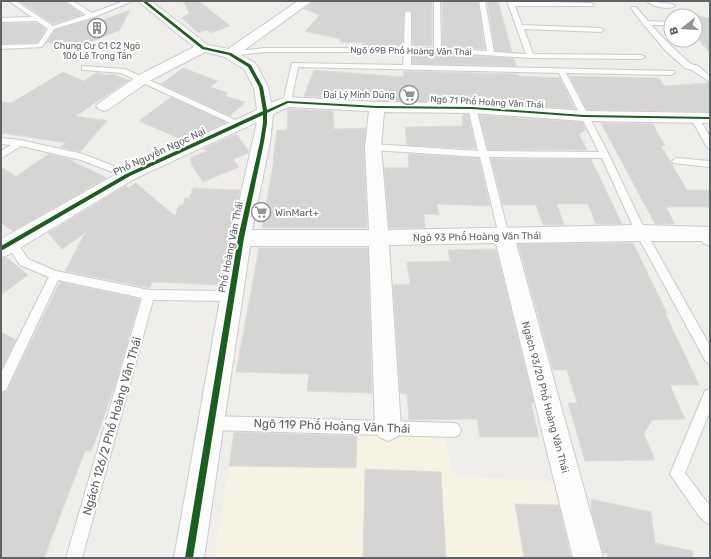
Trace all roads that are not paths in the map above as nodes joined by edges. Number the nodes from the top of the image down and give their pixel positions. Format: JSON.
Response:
{"nodes":[{"id":1,"x":12,"y":1,"type":"edge"},
{"id":2,"x":69,"y":1,"type":"edge"},
{"id":3,"x":130,"y":1,"type":"edge"},
{"id":4,"x":144,"y":1,"type":"edge"},
{"id":5,"x":306,"y":1,"type":"edge"},
{"id":6,"x":437,"y":1,"type":"edge"},
{"id":7,"x":482,"y":1,"type":"edge"},
{"id":8,"x":650,"y":1,"type":"edge"},
{"id":9,"x":511,"y":3,"type":"edge"},
{"id":10,"x":591,"y":4,"type":"dead end"},
{"id":11,"x":672,"y":6,"type":"dead end"},
{"id":12,"x":634,"y":8,"type":"dead end"},
{"id":13,"x":408,"y":13,"type":"dead end"},
{"id":14,"x":92,"y":16,"type":"junction"},
{"id":15,"x":37,"y":19,"type":"junction"},
{"id":16,"x":1,"y":20,"type":"edge"},
{"id":17,"x":645,"y":23,"type":"junction"},
{"id":18,"x":663,"y":25,"type":"edge"},
{"id":19,"x":519,"y":27,"type":"junction"},
{"id":20,"x":52,"y":28,"type":"junction"},
{"id":21,"x":602,"y":30,"type":"dead end"},
{"id":22,"x":1,"y":47,"type":"edge"},
{"id":23,"x":203,"y":48,"type":"junction"},
{"id":24,"x":407,"y":50,"type":"junction"},
{"id":25,"x":438,"y":50,"type":"junction"},
{"id":26,"x":491,"y":53,"type":"junction"},
{"id":27,"x":230,"y":54,"type":"junction"},
{"id":28,"x":530,"y":56,"type":"junction"},
{"id":29,"x":642,"y":57,"type":"dead end"},
{"id":30,"x":407,"y":67,"type":"junction"},
{"id":31,"x":85,"y":68,"type":"dead end"},
{"id":32,"x":561,"y":70,"type":"junction"},
{"id":33,"x":671,"y":73,"type":"dead end"},
{"id":34,"x":141,"y":79,"type":"junction"},
{"id":35,"x":710,"y":80,"type":"edge"},
{"id":36,"x":287,"y":102,"type":"junction"},
{"id":37,"x":104,"y":106,"type":"dead end"},
{"id":38,"x":377,"y":107,"type":"junction"},
{"id":39,"x":472,"y":108,"type":"junction"},
{"id":40,"x":265,"y":111,"type":"junction"},
{"id":41,"x":584,"y":116,"type":"junction"},
{"id":42,"x":694,"y":117,"type":"junction"},
{"id":43,"x":710,"y":118,"type":"edge"},
{"id":44,"x":240,"y":124,"type":"junction"},
{"id":45,"x":1,"y":141,"type":"edge"},
{"id":46,"x":20,"y":143,"type":"junction"},
{"id":47,"x":710,"y":145,"type":"edge"},
{"id":48,"x":373,"y":148,"type":"junction"},
{"id":49,"x":483,"y":154,"type":"junction"},
{"id":50,"x":1,"y":155,"type":"edge"},
{"id":51,"x":605,"y":155,"type":"junction"},
{"id":52,"x":676,"y":161,"type":"dead end"},
{"id":53,"x":710,"y":164,"type":"edge"},
{"id":54,"x":128,"y":175,"type":"junction"},
{"id":55,"x":641,"y":233,"type":"junction"},
{"id":56,"x":504,"y":236,"type":"junction"},
{"id":57,"x":241,"y":238,"type":"junction"},
{"id":58,"x":379,"y":238,"type":"junction"},
{"id":59,"x":710,"y":238,"type":"edge"},
{"id":60,"x":6,"y":246,"type":"edge"},
{"id":61,"x":55,"y":274,"type":"junction"},
{"id":62,"x":149,"y":294,"type":"junction"},
{"id":63,"x":231,"y":296,"type":"junction"},
{"id":64,"x":710,"y":358,"type":"edge"},
{"id":65,"x":1,"y":386,"type":"edge"},
{"id":66,"x":710,"y":394,"type":"edge"},
{"id":67,"x":210,"y":423,"type":"junction"},
{"id":68,"x":388,"y":428,"type":"junction"},
{"id":69,"x":454,"y":430,"type":"dead end"},
{"id":70,"x":710,"y":517,"type":"edge"},
{"id":71,"x":74,"y":558,"type":"edge"},
{"id":72,"x":189,"y":558,"type":"edge"},
{"id":73,"x":588,"y":558,"type":"edge"}],
"edges":[{"from":1,"to":15,"type":"lane"},
{"from":2,"to":14,"type":"lane"},
{"from":3,"to":14,"type":"lane"},
{"from":4,"to":23,"type":"street","name":"Phố Hoàng Văn Thái"},
{"from":5,"to":27,"type":"street"},
{"from":6,"to":25,"type":"lane"},
{"from":7,"to":26,"type":"lane"},
{"from":8,"to":11,"type":"lane"},
{"from":9,"to":10,"type":"lane"},
{"from":9,"to":19,"type":"lane"},
{"from":12,"to":17,"type":"lane"},
{"from":13,"to":24,"type":"lane"},
{"from":14,"to":20,"type":"lane"},
{"from":15,"to":16,"type":"lane"},
{"from":15,"to":20,"type":"lane"},
{"from":17,"to":18,"type":"lane"},
{"from":17,"to":35,"type":"lane"},
{"from":19,"to":21,"type":"lane"},
{"from":19,"to":28,"type":"lane"},
{"from":20,"to":22,"type":"lane"},
{"from":23,"to":27,"type":"street","name":"Phố Hoàng Văn Thái"},
{"from":23,"to":34,"type":"street"},
{"from":24,"to":25,"type":"lane","name":"Ngõ 69B Phố Hoàng Văn Thái"},
{"from":24,"to":27,"type":"lane","name":"Ngõ 69B Phố Hoàng Văn Thái"},
{"from":24,"to":30,"type":"lane"},
{"from":25,"to":26,"type":"lane","name":"Ngõ 69B Phố Hoàng Văn Thái"},
{"from":26,"to":28,"type":"lane","name":"Ngõ 69B Phố Hoàng Văn Thái"},
{"from":27,"to":40,"type":"street","name":"Phố Hoàng Văn Thái"},
{"from":28,"to":29,"type":"lane","name":"Ngõ 69B Phố Hoàng Văn Thái"},
{"from":30,"to":32,"type":"lane"},
{"from":30,"to":36,"type":"lane"},
{"from":31,"to":34,"type":"lane"},
{"from":32,"to":33,"type":"lane"},
{"from":32,"to":41,"type":"lane"},
{"from":34,"to":37,"type":"street"},
{"from":34,"to":44,"type":"lane"},
{"from":36,"to":38,"type":"street","name":"Ngõ 71 Phố Hoàng Văn Thái"},
{"from":36,"to":40,"type":"street","name":"Ngõ 71 Phố Hoàng Văn Thái"},
{"from":38,"to":39,"type":"street","name":"Ngõ 71 Phố Hoàng Văn Thái"},
{"from":38,"to":48,"type":"street"},
{"from":39,"to":41,"type":"street","name":"Ngõ 71 Phố Hoàng Văn Thái"},
{"from":39,"to":49,"type":"lane"},
{"from":40,"to":44,"type":"street","name":"Phố Nguyễn Ngọc Nại"},
{"from":40,"to":57,"type":"street","name":"Phố Hoàng Văn Thái"},
{"from":41,"to":42,"type":"street","name":"Ngõ 71 Phố Hoàng Văn Thái"},
{"from":41,"to":51,"type":"lane"},
{"from":42,"to":43,"type":"street","name":"Ngõ 71 Phố Hoàng Văn Thái"},
{"from":42,"to":47,"type":"lane"},
{"from":44,"to":54,"type":"street","name":"Phố Nguyễn Ngọc Nại"},
{"from":45,"to":46,"type":"lane"},
{"from":46,"to":50,"type":"lane"},
{"from":46,"to":54,"type":"lane"},
{"from":48,"to":49,"type":"lane"},
{"from":48,"to":58,"type":"street"},
{"from":49,"to":51,"type":"lane"},
{"from":49,"to":56,"type":"lane"},
{"from":51,"to":55,"type":"lane"},
{"from":52,"to":53,"type":"lane"},
{"from":54,"to":60,"type":"street","name":"Phố Nguyễn Ngọc Nại"},
{"from":55,"to":56,"type":"street","name":"Ngõ 93 Phố Hoàng Văn Thái"},
{"from":55,"to":59,"type":"street","name":"Ngõ 93 Phố Hoàng Văn Thái"},
{"from":55,"to":64,"type":"lane"},
{"from":56,"to":58,"type":"street","name":"Ngõ 93 Phố Hoàng Văn Thái"},
{"from":56,"to":73,"type":"street","name":"Ngách 93/20 Phố Hoàng Văn Thái"},
{"from":57,"to":58,"type":"street","name":"Ngõ 93 Phố Hoàng Văn Thái"},
{"from":57,"to":63,"type":"street","name":"Phố Hoàng Văn Thái"},
{"from":58,"to":68,"type":"street"},
{"from":60,"to":61,"type":"lane"},
{"from":61,"to":62,"type":"lane"},
{"from":61,"to":65,"type":"lane"},
{"from":62,"to":63,"type":"lane"},
{"from":62,"to":71,"type":"lane","name":"Ngách 126/2 Phố Hoàng Văn Thái"},
{"from":63,"to":67,"type":"street","name":"Phố Hoàng Văn Thái"},
{"from":66,"to":70,"type":"lane"},
{"from":67,"to":68,"type":"lane","name":"Ngõ 119 Phố Hoàng Văn Thái"},
{"from":67,"to":72,"type":"street","name":"Phố Hoàng Văn Thái"},
{"from":68,"to":69,"type":"lane","name":"Ngõ 119 Phố Hoàng Văn Thái"}]}
